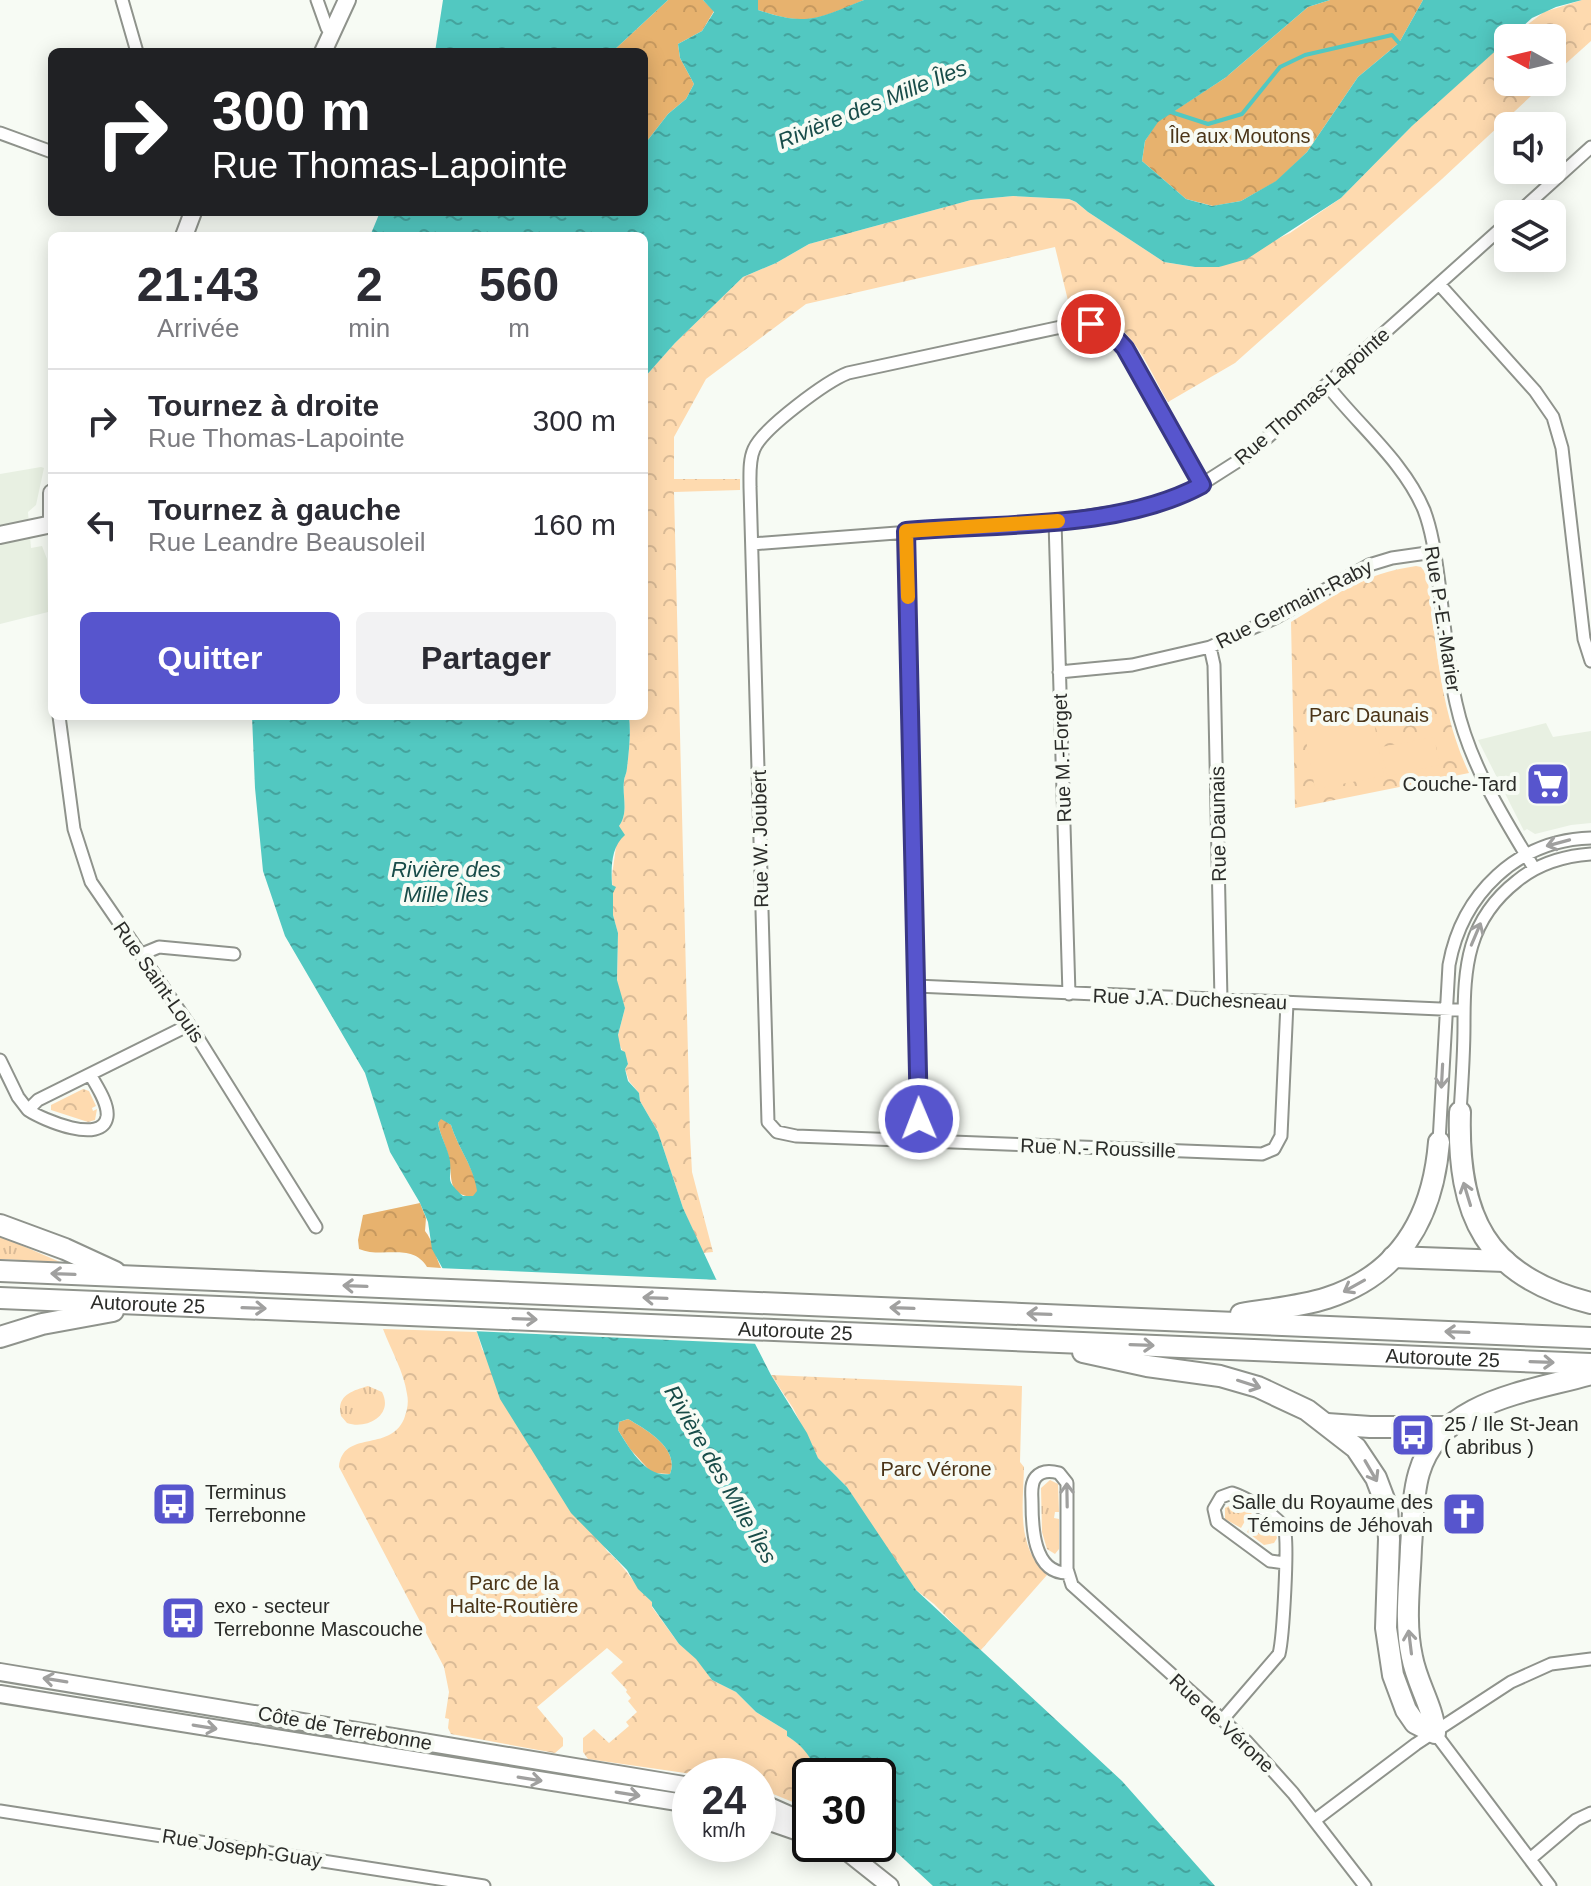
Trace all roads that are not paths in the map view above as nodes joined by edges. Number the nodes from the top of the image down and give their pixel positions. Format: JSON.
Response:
{"nodes":[{"id":1,"x":122,"y":0,"type":"edge"},
{"id":2,"x":317,"y":0,"type":"edge"},
{"id":3,"x":347,"y":0,"type":"edge"},
{"id":4,"x":334,"y":32,"type":"junction"},
{"id":5,"x":136,"y":48,"type":"edge"},
{"id":6,"x":325,"y":48,"type":"edge"},
{"id":7,"x":0,"y":133,"type":"edge"},
{"id":8,"x":1591,"y":147,"type":"edge"},
{"id":9,"x":48,"y":151,"type":"edge"},
{"id":10,"x":1532,"y":200,"type":"edge"},
{"id":11,"x":1494,"y":235,"type":"edge"},
{"id":12,"x":1439,"y":284,"type":"junction"},
{"id":13,"x":1327,"y":385,"type":"junction"},
{"id":14,"x":1202,"y":485,"type":"junction"},
{"id":15,"x":1055,"y":521,"type":"junction"},
{"id":16,"x":48,"y":527,"type":"edge"},
{"id":17,"x":906,"y":531,"type":"junction"},
{"id":18,"x":0,"y":535,"type":"edge"},
{"id":19,"x":752,"y":544,"type":"junction"},
{"id":20,"x":1434,"y":552,"type":"junction"},
{"id":21,"x":1210,"y":647,"type":"junction"},
{"id":22,"x":1591,"y":661,"type":"edge"},
{"id":23,"x":1059,"y":672,"type":"junction"},
{"id":24,"x":60,"y":720,"type":"edge"},
{"id":25,"x":1591,"y":838,"type":"edge"},
{"id":26,"x":1526,"y":854,"type":"junction"},
{"id":27,"x":1591,"y":854,"type":"edge"},
{"id":28,"x":1534,"y":868,"type":"junction"},
{"id":29,"x":142,"y":954,"type":"junction"},
{"id":30,"x":234,"y":954,"type":"dead end"},
{"id":31,"x":916,"y":986,"type":"junction"},
{"id":32,"x":1069,"y":994,"type":"junction"},
{"id":33,"x":1221,"y":1000,"type":"junction"},
{"id":34,"x":1287,"y":1003,"type":"junction"},
{"id":35,"x":1446,"y":1010,"type":"junction"},
{"id":36,"x":1463,"y":1010,"type":"junction"},
{"id":37,"x":189,"y":1025,"type":"junction"},
{"id":38,"x":0,"y":1060,"type":"edge"},
{"id":39,"x":91,"y":1076,"type":"junction"},
{"id":40,"x":28,"y":1110,"type":"junction"},
{"id":41,"x":1460,"y":1112,"type":"joint"},
{"id":42,"x":774,"y":1131,"type":"joint"},
{"id":43,"x":919,"y":1141,"type":"junction"},
{"id":44,"x":1439,"y":1142,"type":"joint"},
{"id":45,"x":0,"y":1225,"type":"edge"},
{"id":46,"x":316,"y":1227,"type":"dead end"},
{"id":47,"x":1393,"y":1257,"type":"junction"},
{"id":48,"x":1505,"y":1261,"type":"junction"},
{"id":49,"x":0,"y":1271,"type":"edge"},
{"id":50,"x":126,"y":1277,"type":"junction"},
{"id":51,"x":0,"y":1298,"type":"edge"},
{"id":52,"x":1591,"y":1303,"type":"edge"},
{"id":53,"x":148,"y":1304,"type":"junction"},
{"id":54,"x":1201,"y":1321,"type":"junction"},
{"id":55,"x":0,"y":1337,"type":"edge"},
{"id":56,"x":1591,"y":1338,"type":"edge"},
{"id":57,"x":1037,"y":1341,"type":"junction"},
{"id":58,"x":1591,"y":1364,"type":"edge"},
{"id":59,"x":1591,"y":1374,"type":"edge"},
{"id":60,"x":1327,"y":1424,"type":"junction"},
{"id":61,"x":1449,"y":1427,"type":"junction"},
{"id":62,"x":1285,"y":1563,"type":"junction"},
{"id":63,"x":1067,"y":1573,"type":"junction"},
{"id":64,"x":1591,"y":1659,"type":"edge"},
{"id":65,"x":0,"y":1672,"type":"edge"},
{"id":66,"x":0,"y":1694,"type":"edge"},
{"id":67,"x":1223,"y":1719,"type":"junction"},
{"id":68,"x":1435,"y":1733,"type":"junction"},
{"id":69,"x":569,"y":1766,"type":"junction"},
{"id":70,"x":672,"y":1783,"type":"edge"},
{"id":71,"x":566,"y":1785,"type":"junction"},
{"id":72,"x":672,"y":1801,"type":"edge"},
{"id":73,"x":0,"y":1811,"type":"edge"},
{"id":74,"x":1591,"y":1813,"type":"edge"},
{"id":75,"x":1315,"y":1820,"type":"junction"},
{"id":76,"x":1530,"y":1859,"type":"junction"},
{"id":77,"x":858,"y":1862,"type":"edge"},
{"id":78,"x":436,"y":1882,"type":"edge"},
{"id":79,"x":484,"y":1886,"type":"edge"},
{"id":80,"x":890,"y":1886,"type":"edge"},
{"id":81,"x":1365,"y":1886,"type":"edge"},
{"id":82,"x":1550,"y":1886,"type":"edge"}],
"edges":[{"from":1,"to":5,"type":"street"},
{"from":2,"to":4,"type":"street"},
{"from":3,"to":4,"type":"main road"},
{"from":4,"to":6,"type":"main road"},
{"from":7,"to":9,"type":"street"},
{"from":8,"to":10,"type":"street"},
{"from":11,"to":12,"type":"street","name":"Rue Thomas-Lapointe"},
{"from":12,"to":13,"type":"street","name":"Rue Thomas-Lapointe"},
{"from":12,"to":22,"type":"street"},
{"from":13,"to":14,"type":"street","name":"Rue Thomas-Lapointe"},
{"from":13,"to":20,"type":"street","name":"Rue P.-E.-Marier"},
{"from":14,"to":15,"type":"street","name":"Rue Thomas-Lapointe"},
{"from":14,"to":19,"type":"street","name":"Rue W. Joubert"},
{"from":15,"to":17,"type":"street","name":"Rue Thomas-Lapointe"},
{"from":15,"to":23,"type":"street","name":"Rue M.-Forget"},
{"from":16,"to":18,"type":"main road"},
{"from":17,"to":19,"type":"street","name":"Rue Thomas-Lapointe"},
{"from":17,"to":31,"type":"street"},
{"from":19,"to":42,"type":"street","name":"Rue W. Joubert"},
{"from":20,"to":21,"type":"street","name":"Rue Germain-Raby"},
{"from":20,"to":26,"type":"street","name":"Rue P.-E.-Marier"},
{"from":21,"to":23,"type":"street","name":"Rue Germain-Raby"},
{"from":21,"to":33,"type":"street","name":"Rue Daunais"},
{"from":23,"to":32,"type":"street","name":"Rue M.-Forget"},
{"from":24,"to":29,"type":"street","name":"Rue Saint-Louis"},
{"from":25,"to":26,"type":"street","one_way":true},
{"from":26,"to":28,"type":"street","name":"Rue P.-E.-Marier"},
{"from":26,"to":35,"type":"street"},
{"from":27,"to":28,"type":"street"},
{"from":36,"to":28,"type":"street","one_way":true},
{"from":29,"to":30,"type":"street"},
{"from":29,"to":37,"type":"street","name":"Rue Saint-Louis"},
{"from":31,"to":32,"type":"street","name":"Rue J.A. Duchesneau"},
{"from":31,"to":43,"type":"street"},
{"from":32,"to":33,"type":"street","name":"Rue J.A. Duchesneau"},
{"from":33,"to":34,"type":"street","name":"Rue J.A. Duchesneau"},
{"from":34,"to":35,"type":"street","name":"Rue J.A. Duchesneau"},
{"from":34,"to":43,"type":"street","name":"Rue N.- Roussille"},
{"from":35,"to":36,"type":"street","name":"Rue J.A. Duchesneau"},
{"from":35,"to":44,"type":"street","one_way":true},
{"from":36,"to":41,"type":"street"},
{"from":37,"to":39,"type":"street"},
{"from":37,"to":46,"type":"street","name":"Rue Saint-Louis"},
{"from":38,"to":40,"type":"street"},
{"from":39,"to":40,"type":"street"},
{"from":39,"to":40,"type":"street"},
{"from":48,"to":41,"type":"highway","one_way":true},
{"from":42,"to":43,"type":"street","name":"Rue N.- Roussille"},
{"from":44,"to":47,"type":"highway"},
{"from":45,"to":50,"type":"highway"},
{"from":47,"to":48,"type":"highway"},
{"from":47,"to":54,"type":"highway","one_way":true},
{"from":48,"to":52,"type":"highway"},
{"from":50,"to":49,"type":"highway","name":"Autoroute 25","one_way":true},
{"from":54,"to":50,"type":"highway","name":"Autoroute 25","one_way":true},
{"from":51,"to":53,"type":"highway","name":"Autoroute 25"},
{"from":53,"to":55,"type":"highway"},
{"from":53,"to":57,"type":"highway","name":"Autoroute 25","one_way":true},
{"from":56,"to":54,"type":"highway","name":"Autoroute 25","one_way":true},
{"from":57,"to":58,"type":"highway","name":"Autoroute 25","one_way":true},
{"from":57,"to":60,"type":"highway","one_way":true},
{"from":59,"to":61,"type":"highway"},
{"from":60,"to":61,"type":"highway"},
{"from":60,"to":68,"type":"highway","one_way":true},
{"from":68,"to":61,"type":"highway","one_way":true},
{"from":62,"to":62,"type":"street"},
{"from":62,"to":67,"type":"street"},
{"from":63,"to":63,"type":"street","name":"Rue de Vérone","one_way":true},
{"from":63,"to":67,"type":"street","name":"Rue de Vérone"},
{"from":64,"to":68,"type":"street"},
{"from":69,"to":65,"type":"main road","name":"Côte de Terrebonne","one_way":true},
{"from":66,"to":71,"type":"main road","name":"Côte de Terrebonne","one_way":true},
{"from":67,"to":75,"type":"street","name":"Rue de Vérone"},
{"from":68,"to":75,"type":"street"},
{"from":68,"to":76,"type":"street"},
{"from":69,"to":70,"type":"main road","name":"Côte de Terrebonne"},
{"from":69,"to":71,"type":"main road"},
{"from":71,"to":72,"type":"main road","name":"Côte de Terrebonne","one_way":true},
{"from":73,"to":78,"type":"street","name":"Rue Joseph-Guay"},
{"from":74,"to":76,"type":"street"},
{"from":75,"to":81,"type":"street","name":"Rue de Vérone"},
{"from":76,"to":82,"type":"street"},
{"from":77,"to":80,"type":"main road"},
{"from":78,"to":79,"type":"street","name":"Rue Joseph-Guay"}]}
